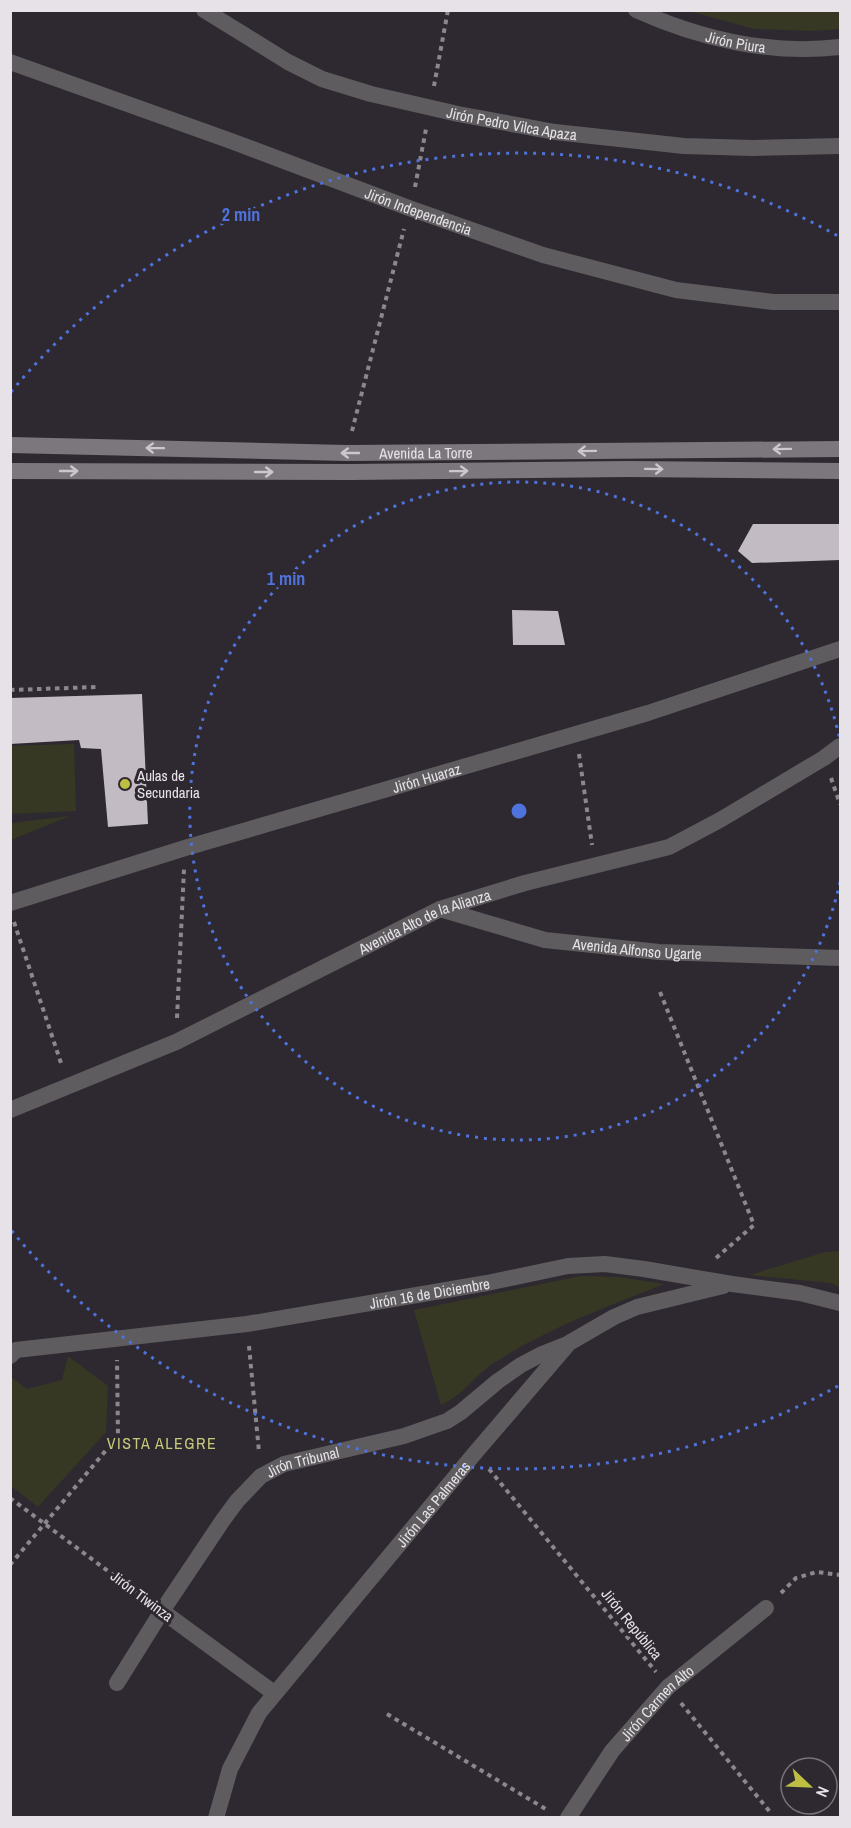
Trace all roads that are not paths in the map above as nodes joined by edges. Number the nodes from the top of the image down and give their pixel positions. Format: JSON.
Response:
{"nodes":[{"id":1,"x":204,"y":10,"type":"edge"},
{"id":2,"x":636,"y":10,"type":"edge"},
{"id":3,"x":840,"y":47,"type":"edge"},
{"id":4,"x":10,"y":62,"type":"edge"},
{"id":5,"x":840,"y":146,"type":"edge"},
{"id":6,"x":840,"y":302,"type":"edge"},
{"id":7,"x":10,"y":445,"type":"edge"},
{"id":8,"x":840,"y":449,"type":"edge"},
{"id":9,"x":10,"y":471,"type":"edge"},
{"id":10,"x":840,"y":471,"type":"edge"},
{"id":11,"x":840,"y":650,"type":"edge"},
{"id":12,"x":840,"y":746,"type":"edge"},
{"id":13,"x":10,"y":903,"type":"edge"},
{"id":14,"x":440,"y":909,"type":"junction"},
{"id":15,"x":840,"y":958,"type":"edge"},
{"id":16,"x":10,"y":1110,"type":"edge"},
{"id":17,"x":732,"y":1284,"type":"junction"},
{"id":18,"x":840,"y":1303,"type":"edge"},
{"id":19,"x":568,"y":1343,"type":"junction"},
{"id":20,"x":14,"y":1353,"type":"edge"},
{"id":21,"x":766,"y":1608,"type":"road end"},
{"id":22,"x":162,"y":1611,"type":"junction"},
{"id":23,"x":117,"y":1683,"type":"dead end"},
{"id":24,"x":274,"y":1693,"type":"junction"},
{"id":25,"x":216,"y":1818,"type":"edge"},
{"id":26,"x":567,"y":1818,"type":"edge"}],
"edges":[{"from":1,"to":5,"type":"street","name":"Jirón Pedro Vilca Apaza"},
{"from":2,"to":3,"type":"street","name":"Jirón Piura"},
{"from":4,"to":6,"type":"street","name":"Jirón Independencia"},
{"from":8,"to":7,"type":"main road","name":"Avenida La Torre","one_way":true},
{"from":9,"to":10,"type":"main road","name":"Avenida La Torre","one_way":true},
{"from":11,"to":13,"type":"street","name":"Jirón Huaraz"},
{"from":12,"to":14,"type":"street","name":"Avenida Alto de la Alianza"},
{"from":14,"to":15,"type":"street","name":"Avenida Alfonso Ugarte"},
{"from":14,"to":16,"type":"street","name":"Avenida Alto de la Alianza"},
{"from":17,"to":18,"type":"street","name":"Jirón 16 de Diciembre"},
{"from":17,"to":19,"type":"street","name":"Jirón Las Palmeras"},
{"from":17,"to":20,"type":"street","name":"Jirón 16 de Diciembre"},
{"from":19,"to":22,"type":"street","name":"Jirón Tribunal"},
{"from":19,"to":24,"type":"street","name":"Jirón Las Palmeras"},
{"from":21,"to":26,"type":"street","name":"Jirón Carmen Alto"},
{"from":22,"to":23,"type":"street","name":"Jirón Tribunal"},
{"from":22,"to":24,"type":"street","name":"Jirón Tiwinza"},
{"from":24,"to":25,"type":"street","name":"Jirón Las Palmeras"}]}
